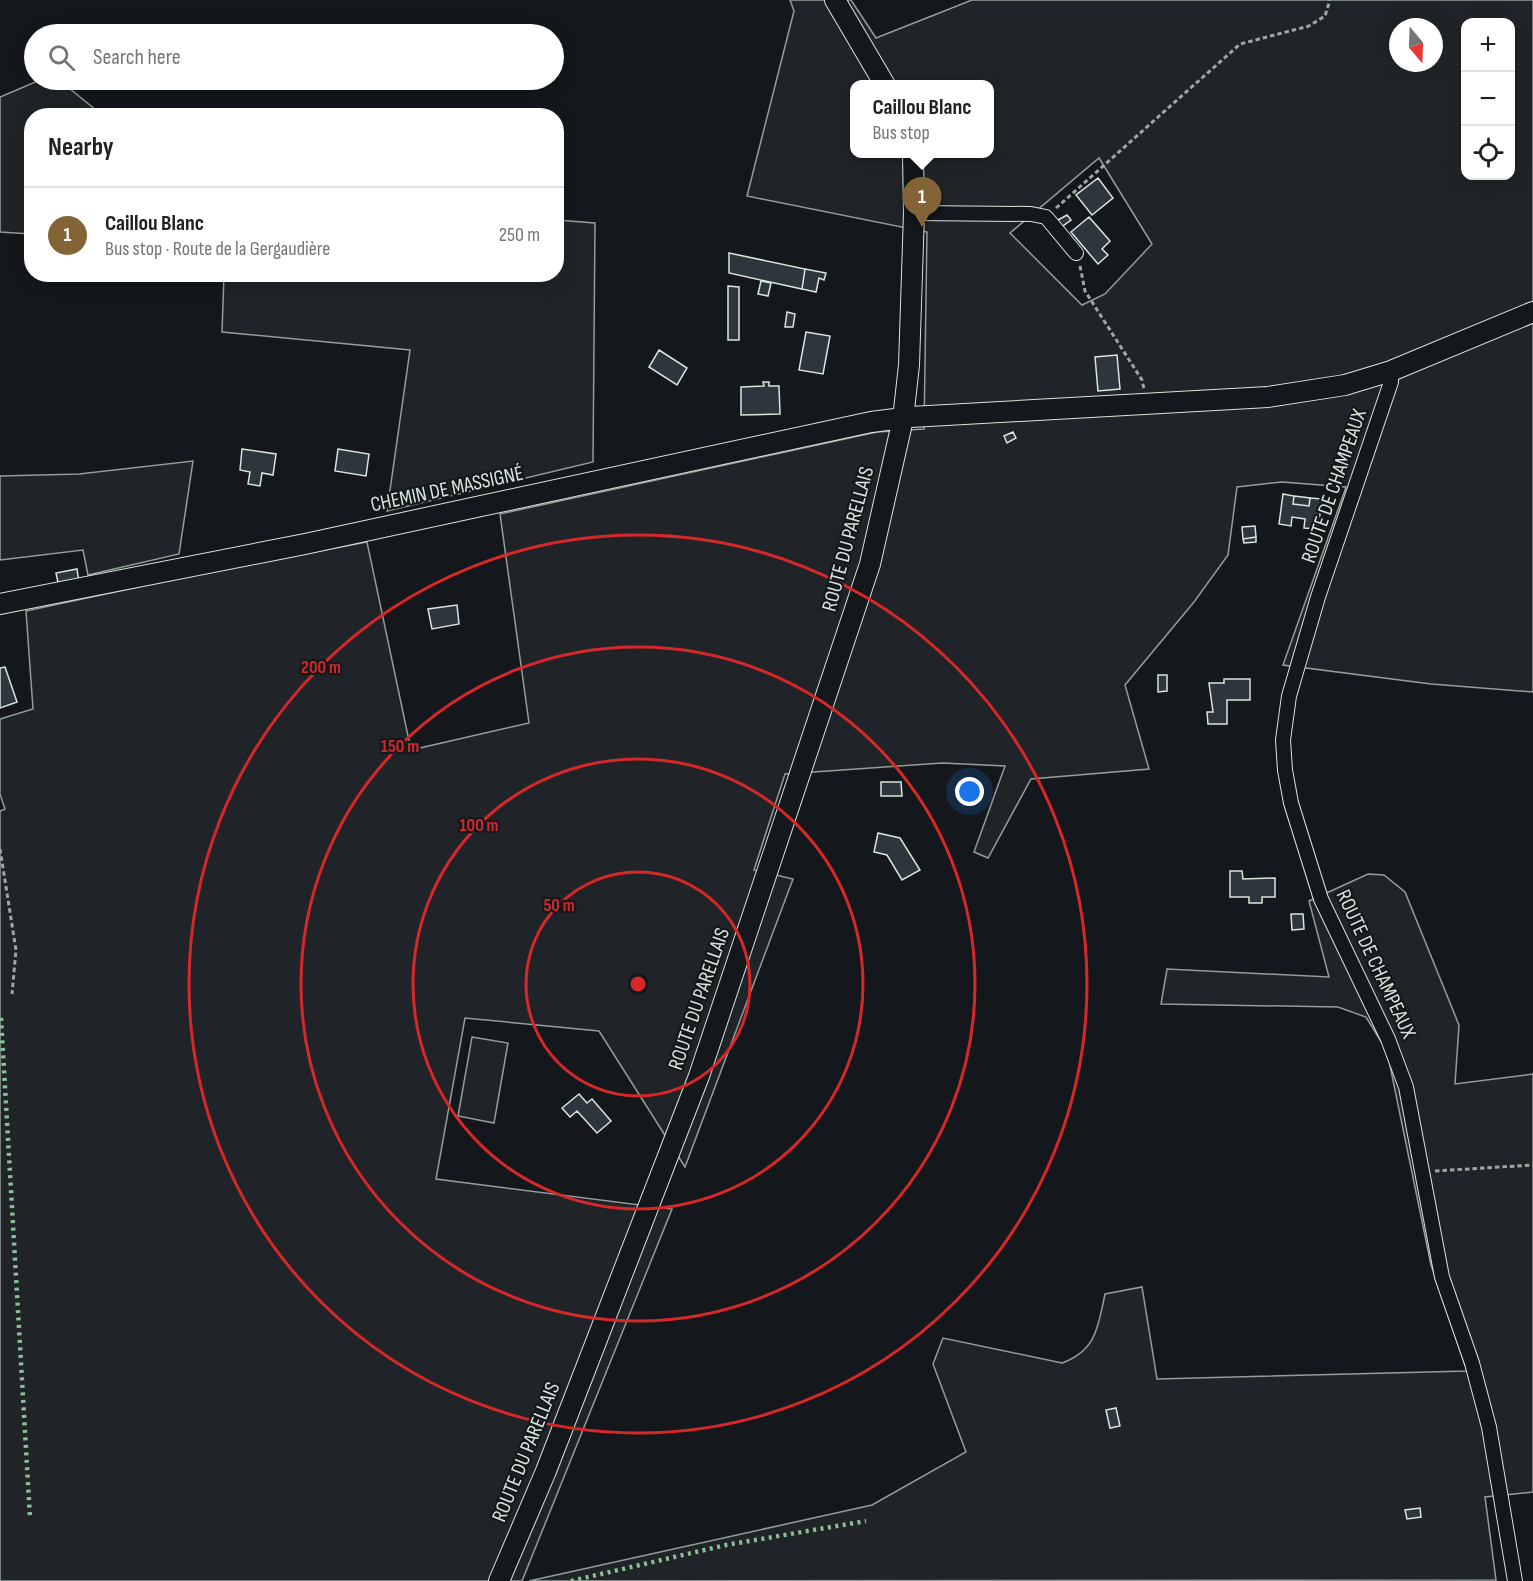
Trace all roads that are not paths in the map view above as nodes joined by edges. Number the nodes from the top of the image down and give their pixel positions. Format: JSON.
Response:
{"nodes":[{"id":1,"x":835,"y":0,"type":"edge"},
{"id":2,"x":883,"y":80,"type":"edge"},
{"id":3,"x":913,"y":158,"type":"edge"},
{"id":4,"x":914,"y":213,"type":"junction"},
{"id":5,"x":1076,"y":253,"type":"road end"},
{"id":6,"x":1533,"y":312,"type":"edge"},
{"id":7,"x":1392,"y":371,"type":"junction"},
{"id":8,"x":903,"y":419,"type":"junction"},
{"id":9,"x":0,"y":604,"type":"edge"},
{"id":10,"x":499,"y":1581,"type":"edge"},
{"id":11,"x":1515,"y":1581,"type":"edge"}],
"edges":[{"from":1,"to":2,"type":"street"},
{"from":3,"to":4,"type":"street","name":"ROUTE DU PARELLAIS"},
{"from":4,"to":5,"type":"street"},
{"from":4,"to":8,"type":"street","name":"ROUTE DU PARELLAIS"},
{"from":6,"to":7,"type":"street","name":"CHEMIN DE MASSIGNÉ"},
{"from":7,"to":8,"type":"street","name":"CHEMIN DE MASSIGNÉ"},
{"from":7,"to":11,"type":"street","name":"ROUTE DE CHAMPEAUX"},
{"from":8,"to":9,"type":"street","name":"CHEMIN DE MASSIGNÉ"},
{"from":8,"to":10,"type":"street","name":"ROUTE DU PARELLAIS"}]}
